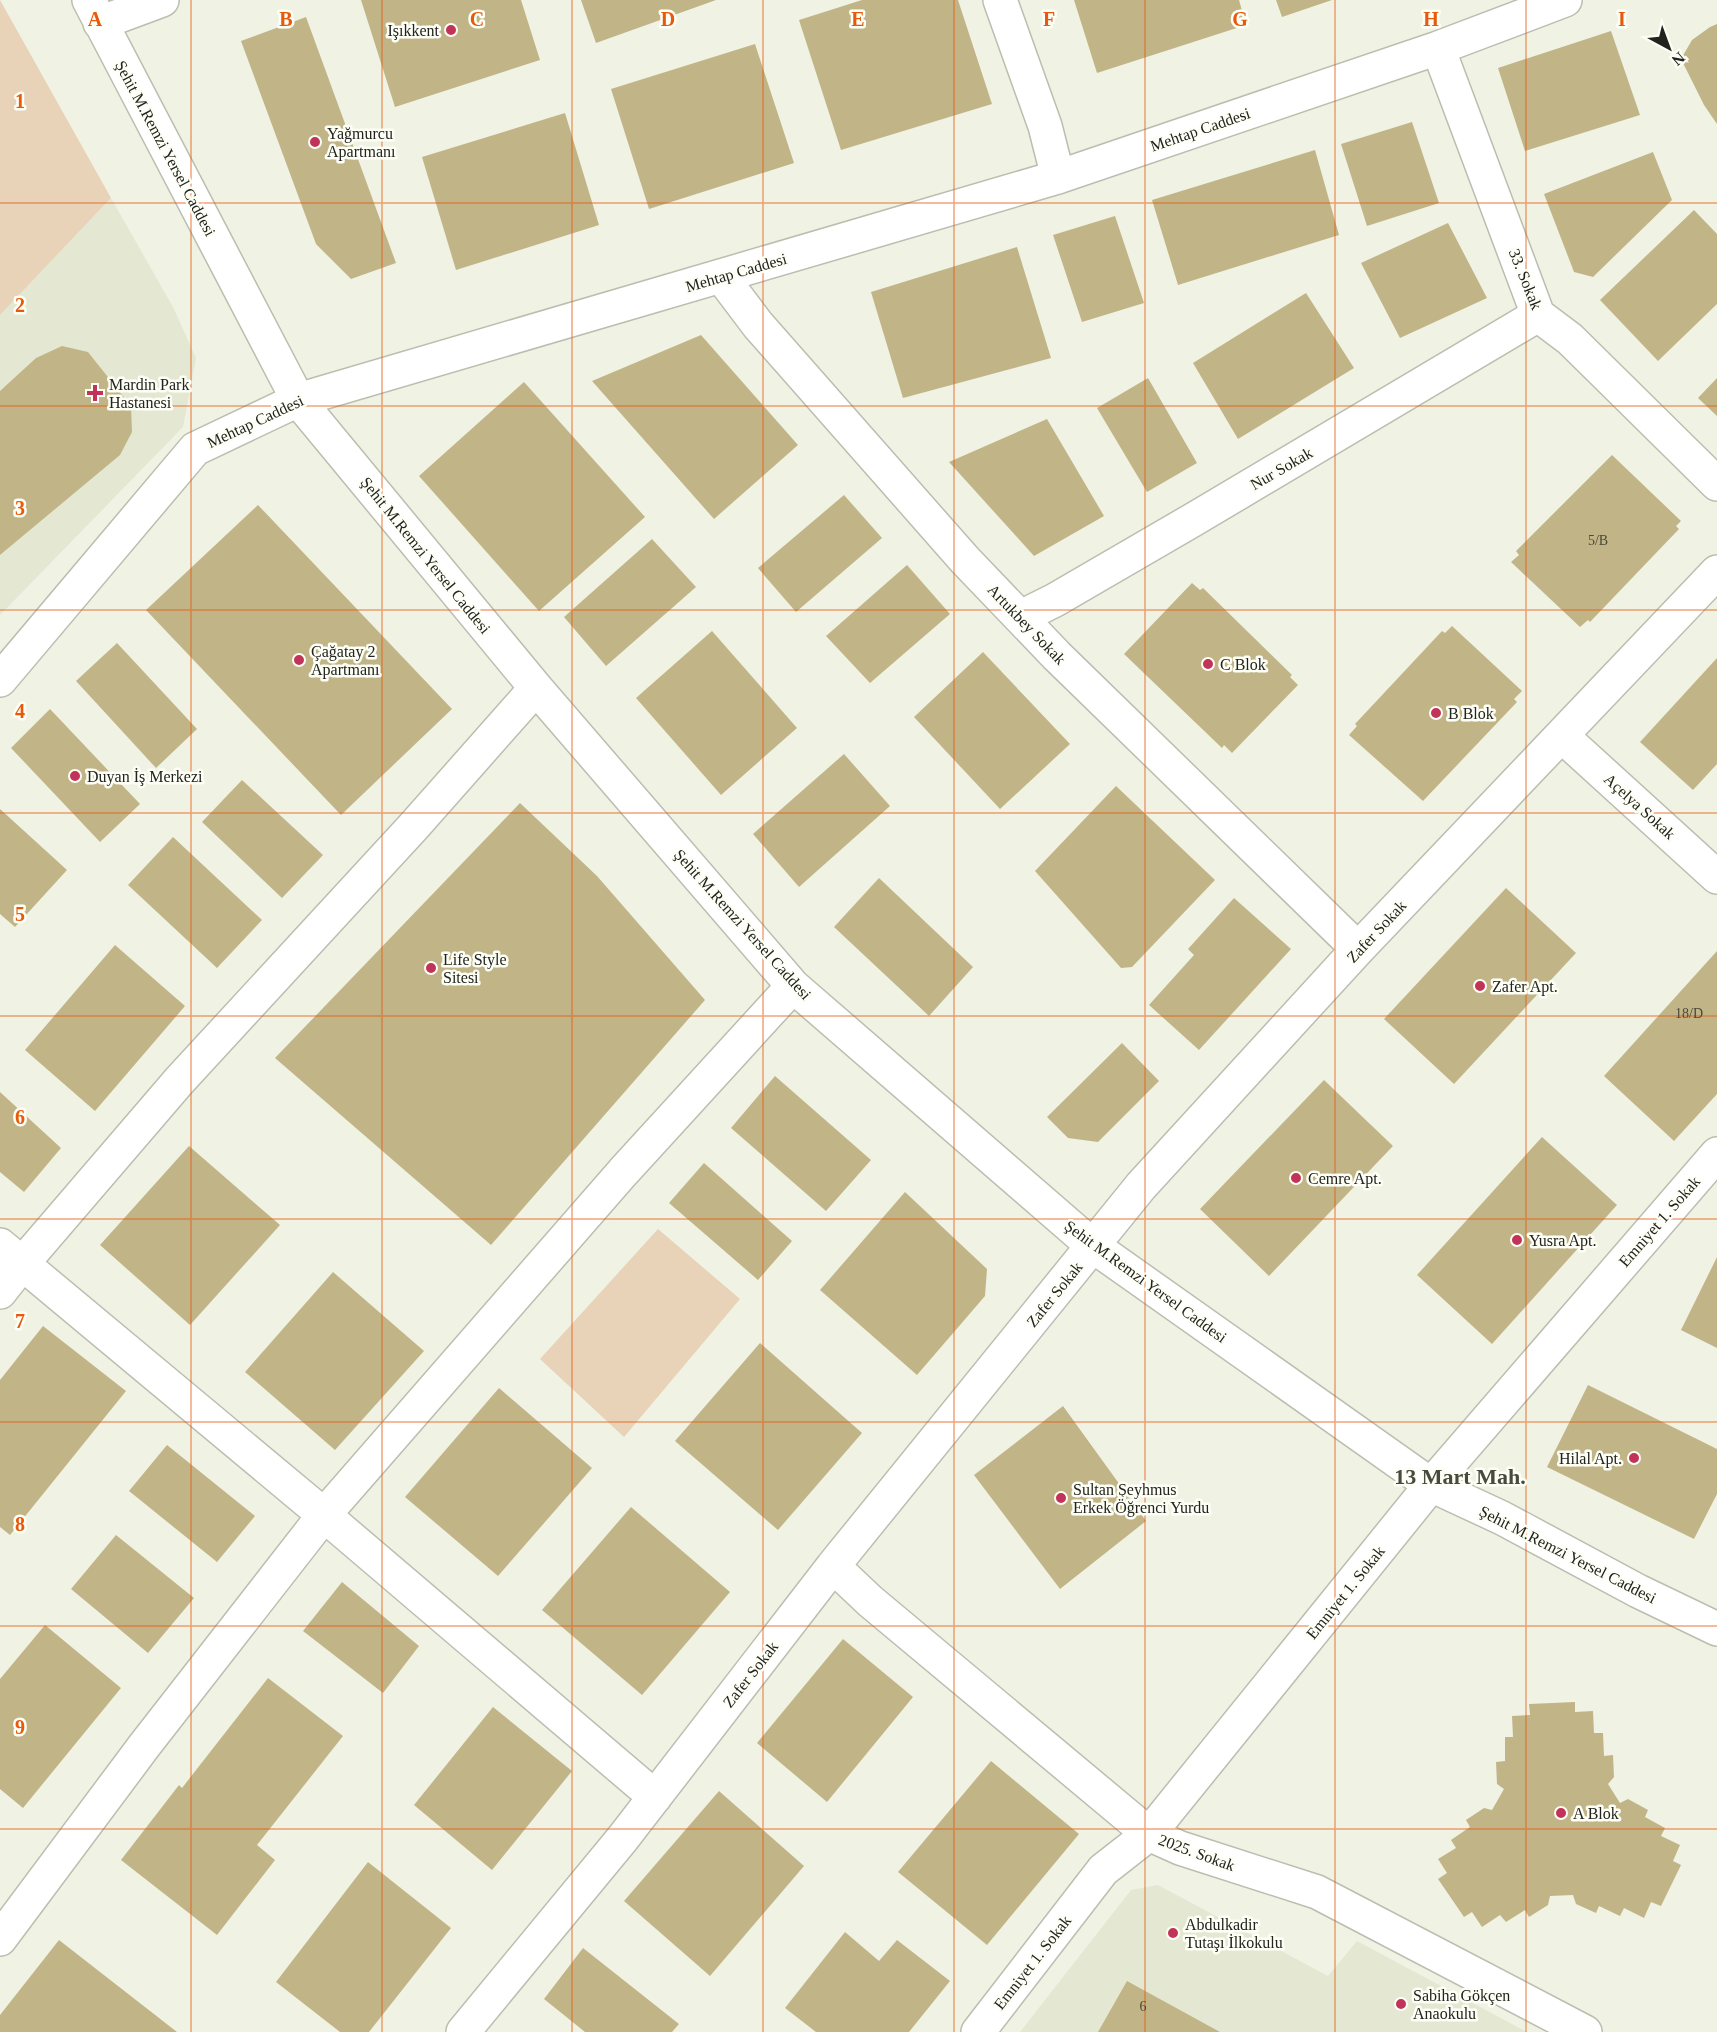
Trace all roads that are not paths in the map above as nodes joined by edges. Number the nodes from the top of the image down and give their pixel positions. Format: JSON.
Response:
{"nodes":[{"id":1,"x":162,"y":0,"type":"edge"},
{"id":2,"x":1000,"y":0,"type":"edge"},
{"id":3,"x":1565,"y":0,"type":"edge"},
{"id":4,"x":95,"y":12,"type":"edge"},
{"id":5,"x":1438,"y":48,"type":"junction"},
{"id":6,"x":1058,"y":177,"type":"junction"},
{"id":7,"x":721,"y":276,"type":"junction"},
{"id":8,"x":1538,"y":315,"type":"junction"},
{"id":9,"x":298,"y":400,"type":"junction"},
{"id":10,"x":1717,"y":484,"type":"edge"},
{"id":11,"x":1717,"y":572,"type":"edge"},
{"id":12,"x":1021,"y":617,"type":"junction"},
{"id":13,"x":0,"y":680,"type":"edge"},
{"id":14,"x":536,"y":688,"type":"junction"},
{"id":15,"x":1562,"y":736,"type":"junction"},
{"id":16,"x":1717,"y":877,"type":"edge"},
{"id":17,"x":1358,"y":949,"type":"junction"},
{"id":18,"x":793,"y":986,"type":"junction"},
{"id":19,"x":1716,"y":1156,"type":"edge"},
{"id":20,"x":1093,"y":1246,"type":"junction"},
{"id":21,"x":11,"y":1254,"type":"edge"},
{"id":22,"x":0,"y":1292,"type":"edge"},
{"id":23,"x":1431,"y":1485,"type":"junction"},
{"id":24,"x":324,"y":1515,"type":"junction"},
{"id":25,"x":833,"y":1566,"type":"junction"},
{"id":26,"x":1717,"y":1629,"type":"edge"},
{"id":27,"x":655,"y":1797,"type":"junction"},
{"id":28,"x":1149,"y":1834,"type":"junction"},
{"id":29,"x":0,"y":1939,"type":"edge"},
{"id":30,"x":463,"y":2032,"type":"edge"},
{"id":31,"x":978,"y":2032,"type":"edge"},
{"id":32,"x":1585,"y":2032,"type":"edge"}],
"edges":[{"from":1,"to":4,"type":"street"},
{"from":2,"to":6,"type":"street"},
{"from":3,"to":5,"type":"street","name":"Mehtap Caddesi"},
{"from":4,"to":9,"type":"street","name":"Şehit M.Remzi Yersel Caddesi"},
{"from":5,"to":6,"type":"street","name":"Mehtap Caddesi"},
{"from":5,"to":8,"type":"street","name":"33. Sokak"},
{"from":6,"to":7,"type":"street","name":"Mehtap Caddesi"},
{"from":7,"to":9,"type":"street","name":"Mehtap Caddesi"},
{"from":7,"to":12,"type":"street","name":"Artukbey Sokak"},
{"from":8,"to":10,"type":"street","name":"33. Sokak"},
{"from":8,"to":12,"type":"street","name":"Nur Sokak"},
{"from":9,"to":13,"type":"street","name":"Mehtap Caddesi"},
{"from":9,"to":14,"type":"street","name":"Şehit M.Remzi Yersel Caddesi"},
{"from":11,"to":15,"type":"street","name":"Zafer Sokak"},
{"from":12,"to":17,"type":"street","name":"Artukbey Sokak"},
{"from":14,"to":18,"type":"street","name":"Şehit M.Remzi Yersel Caddesi"},
{"from":14,"to":21,"type":"street"},
{"from":15,"to":16,"type":"street","name":"Açelya Sokak"},
{"from":15,"to":17,"type":"street","name":"Zafer Sokak"},
{"from":17,"to":20,"type":"street","name":"Zafer Sokak"},
{"from":18,"to":20,"type":"street","name":"Şehit M.Remzi Yersel Caddesi"},
{"from":18,"to":24,"type":"street"},
{"from":19,"to":23,"type":"street","name":"Emniyet 1. Sokak"},
{"from":20,"to":23,"type":"street","name":"Şehit M.Remzi Yersel Caddesi"},
{"from":20,"to":25,"type":"street","name":"Zafer Sokak"},
{"from":21,"to":22,"type":"street"},
{"from":21,"to":24,"type":"street"},
{"from":23,"to":26,"type":"street","name":"Şehit M.Remzi Yersel Caddesi"},
{"from":23,"to":28,"type":"street","name":"Emniyet 1. Sokak"},
{"from":24,"to":27,"type":"street"},
{"from":24,"to":29,"type":"street"},
{"from":25,"to":27,"type":"street","name":"Zafer Sokak"},
{"from":25,"to":28,"type":"street","name":"2025. Sokak"},
{"from":27,"to":30,"type":"street","name":"Zafer Sokak"},
{"from":28,"to":31,"type":"street","name":"Emniyet 1. Sokak"},
{"from":28,"to":32,"type":"street","name":"2025. Sokak"}]}
